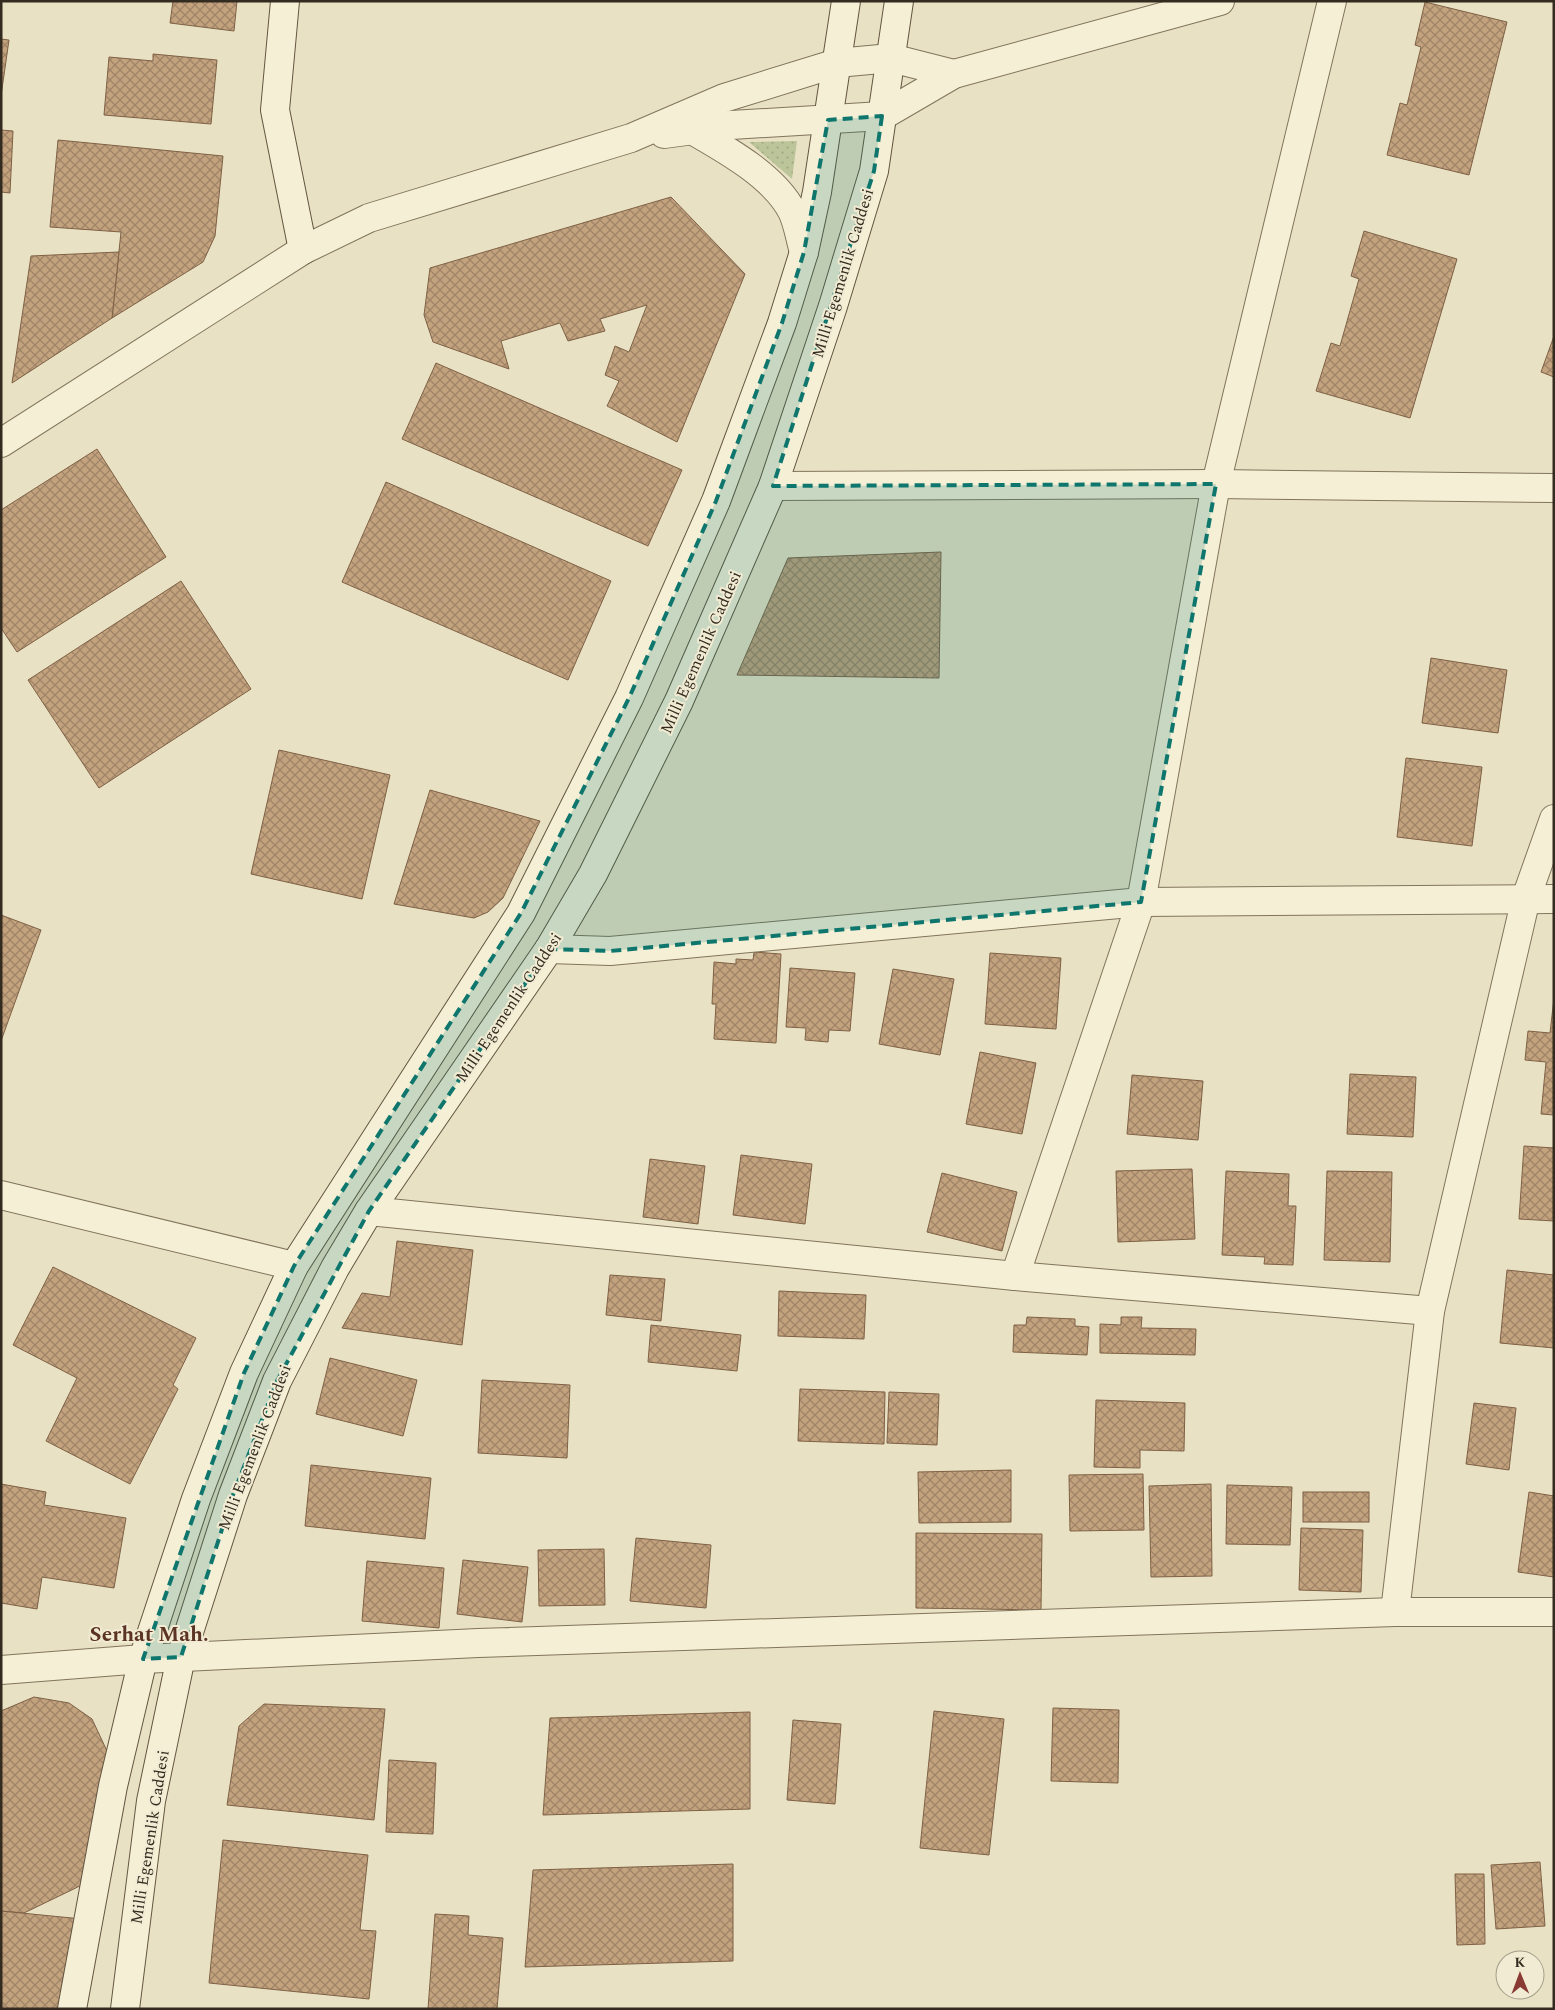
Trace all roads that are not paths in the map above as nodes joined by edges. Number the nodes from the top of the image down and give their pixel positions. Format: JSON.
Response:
{"nodes":[{"id":1,"x":285,"y":1,"type":"edge"},
{"id":2,"x":846,"y":1,"type":"edge"},
{"id":3,"x":899,"y":1,"type":"edge"},
{"id":4,"x":1220,"y":1,"type":"edge"},
{"id":5,"x":1332,"y":1,"type":"edge"},
{"id":6,"x":891,"y":58,"type":"junction"},
{"id":7,"x":837,"y":63,"type":"junction"},
{"id":8,"x":954,"y":74,"type":"junction"},
{"id":9,"x":882,"y":116,"type":"junction"},
{"id":10,"x":828,"y":120,"type":"junction"},
{"id":11,"x":692,"y":130,"type":"junction"},
{"id":12,"x":631,"y":138,"type":"junction"},
{"id":13,"x":303,"y":250,"type":"junction"},
{"id":14,"x":804,"y":252,"type":"junction"},
{"id":15,"x":1,"y":443,"type":"edge"},
{"id":16,"x":1216,"y":484,"type":"junction"},
{"id":17,"x":773,"y":486,"type":"junction"},
{"id":18,"x":1554,"y":488,"type":"edge"},
{"id":19,"x":1554,"y":819,"type":"edge"},
{"id":20,"x":1526,"y":898,"type":"junction"},
{"id":21,"x":1554,"y":899,"type":"edge"},
{"id":22,"x":1141,"y":902,"type":"junction"},
{"id":23,"x":549,"y":949,"type":"junction"},
{"id":24,"x":1,"y":1195,"type":"edge"},
{"id":25,"x":369,"y":1211,"type":"junction"},
{"id":26,"x":294,"y":1266,"type":"junction"},
{"id":27,"x":1015,"y":1276,"type":"junction"},
{"id":28,"x":1430,"y":1311,"type":"junction"},
{"id":29,"x":1395,"y":1612,"type":"junction"},
{"id":30,"x":1554,"y":1612,"type":"edge"},
{"id":31,"x":181,"y":1657,"type":"junction"},
{"id":32,"x":143,"y":1659,"type":"junction"},
{"id":33,"x":1,"y":1670,"type":"edge"},
{"id":34,"x":72,"y":2009,"type":"edge"},
{"id":35,"x":125,"y":2009,"type":"edge"}],
"edges":[{"from":1,"to":13,"type":"street"},
{"from":2,"to":7,"type":"street"},
{"from":3,"to":6,"type":"street","name":"Milli Egemenlik Caddesi"},
{"from":4,"to":8,"type":"street"},
{"from":5,"to":16,"type":"street"},
{"from":6,"to":7,"type":"street"},
{"from":6,"to":8,"type":"street"},
{"from":6,"to":9,"type":"street","name":"Milli Egemenlik Caddesi"},
{"from":7,"to":10,"type":"street"},
{"from":7,"to":12,"type":"street"},
{"from":8,"to":9,"type":"street"},
{"from":9,"to":10,"type":"street"},
{"from":9,"to":17,"type":"street","name":"Milli Egemenlik Caddesi"},
{"from":10,"to":11,"type":"street"},
{"from":10,"to":14,"type":"street"},
{"from":11,"to":12,"type":"street"},
{"from":11,"to":14,"type":"street"},
{"from":12,"to":13,"type":"street"},
{"from":13,"to":15,"type":"street"},
{"from":14,"to":26,"type":"street"},
{"from":16,"to":17,"type":"street"},
{"from":16,"to":18,"type":"street"},
{"from":16,"to":22,"type":"street"},
{"from":17,"to":23,"type":"street","name":"Milli Egemenlik Caddesi"},
{"from":19,"to":20,"type":"street"},
{"from":20,"to":21,"type":"street"},
{"from":20,"to":22,"type":"street"},
{"from":20,"to":28,"type":"street"},
{"from":22,"to":23,"type":"street"},
{"from":22,"to":27,"type":"street"},
{"from":23,"to":25,"type":"street","name":"Milli Egemenlik Caddesi"},
{"from":24,"to":26,"type":"street"},
{"from":25,"to":27,"type":"street"},
{"from":25,"to":31,"type":"street","name":"Milli Egemenlik Caddesi"},
{"from":26,"to":32,"type":"street"},
{"from":27,"to":28,"type":"street"},
{"from":28,"to":29,"type":"street"},
{"from":29,"to":30,"type":"street"},
{"from":29,"to":31,"type":"street"},
{"from":31,"to":32,"type":"street"},
{"from":31,"to":35,"type":"street","name":"Milli Egemenlik Caddesi"},
{"from":32,"to":33,"type":"street"},
{"from":32,"to":34,"type":"street"}]}
